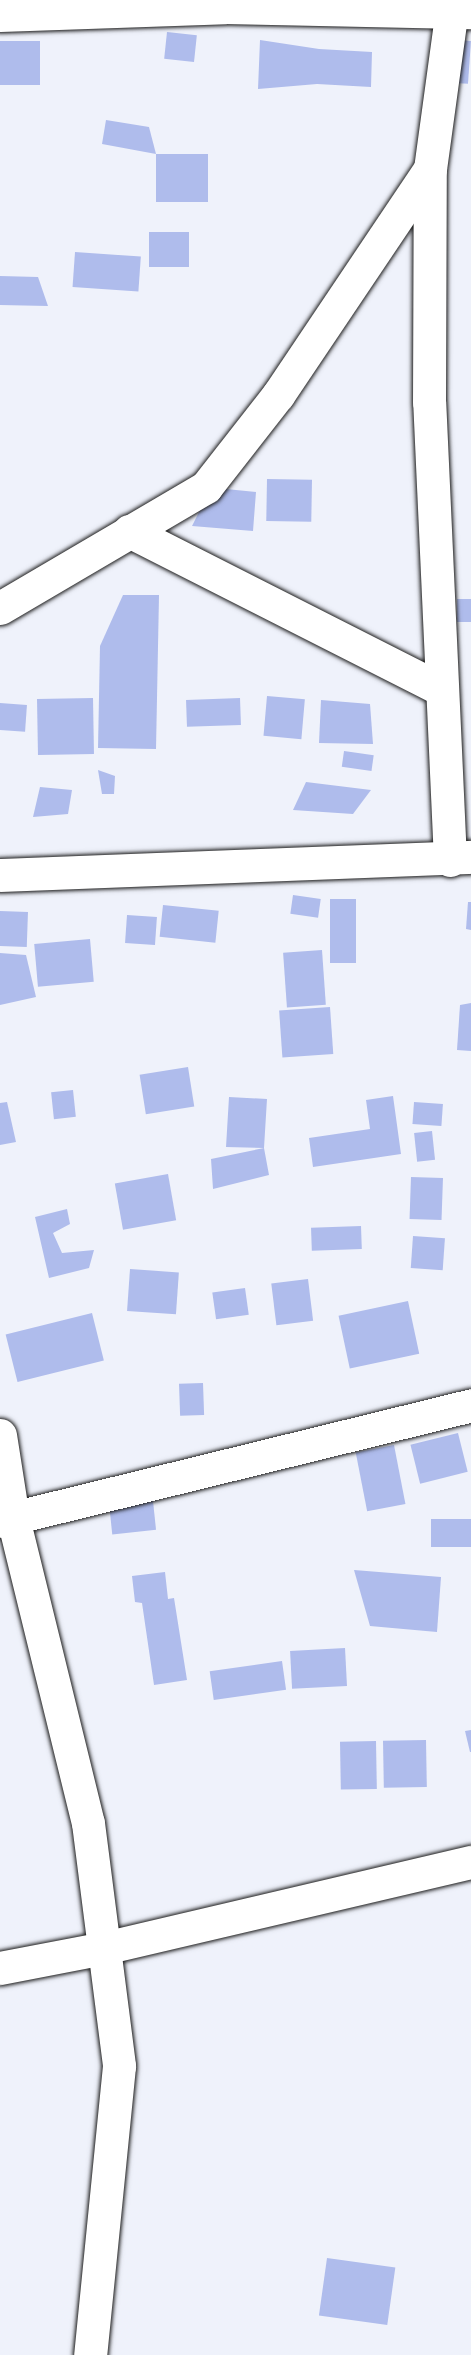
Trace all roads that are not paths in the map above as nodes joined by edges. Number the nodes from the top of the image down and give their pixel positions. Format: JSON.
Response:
{"nodes":[{"id":1,"x":459,"y":8,"type":"edge"},
{"id":2,"x":0,"y":15,"type":"edge"},
{"id":3,"x":430,"y":169,"type":"junction"},
{"id":4,"x":129,"y":531,"type":"junction"},
{"id":5,"x":0,"y":608,"type":"edge"},
{"id":6,"x":442,"y":690,"type":"junction"},
{"id":7,"x":460,"y":858,"type":"edge"},
{"id":8,"x":0,"y":875,"type":"edge"},
{"id":9,"x":471,"y":1405,"type":"edge"},
{"id":10,"x":0,"y":1435,"type":"edge"},
{"id":11,"x":6,"y":1519,"type":"edge"},
{"id":12,"x":471,"y":1862,"type":"edge"},
{"id":13,"x":104,"y":1948,"type":"junction"},
{"id":14,"x":0,"y":1968,"type":"edge"},
{"id":15,"x":90,"y":2355,"type":"edge"}],
"edges":[{"from":1,"to":2,"type":"street"},
{"from":1,"to":3,"type":"street"},
{"from":3,"to":4,"type":"street"},
{"from":3,"to":6,"type":"street"},
{"from":4,"to":5,"type":"street"},
{"from":4,"to":6,"type":"street"},
{"from":6,"to":7,"type":"street"},
{"from":7,"to":8,"type":"street"},
{"from":9,"to":11,"type":"street"},
{"from":10,"to":11,"type":"street"},
{"from":11,"to":13,"type":"street"},
{"from":12,"to":13,"type":"street"},
{"from":13,"to":14,"type":"street"},
{"from":13,"to":15,"type":"street"}]}
